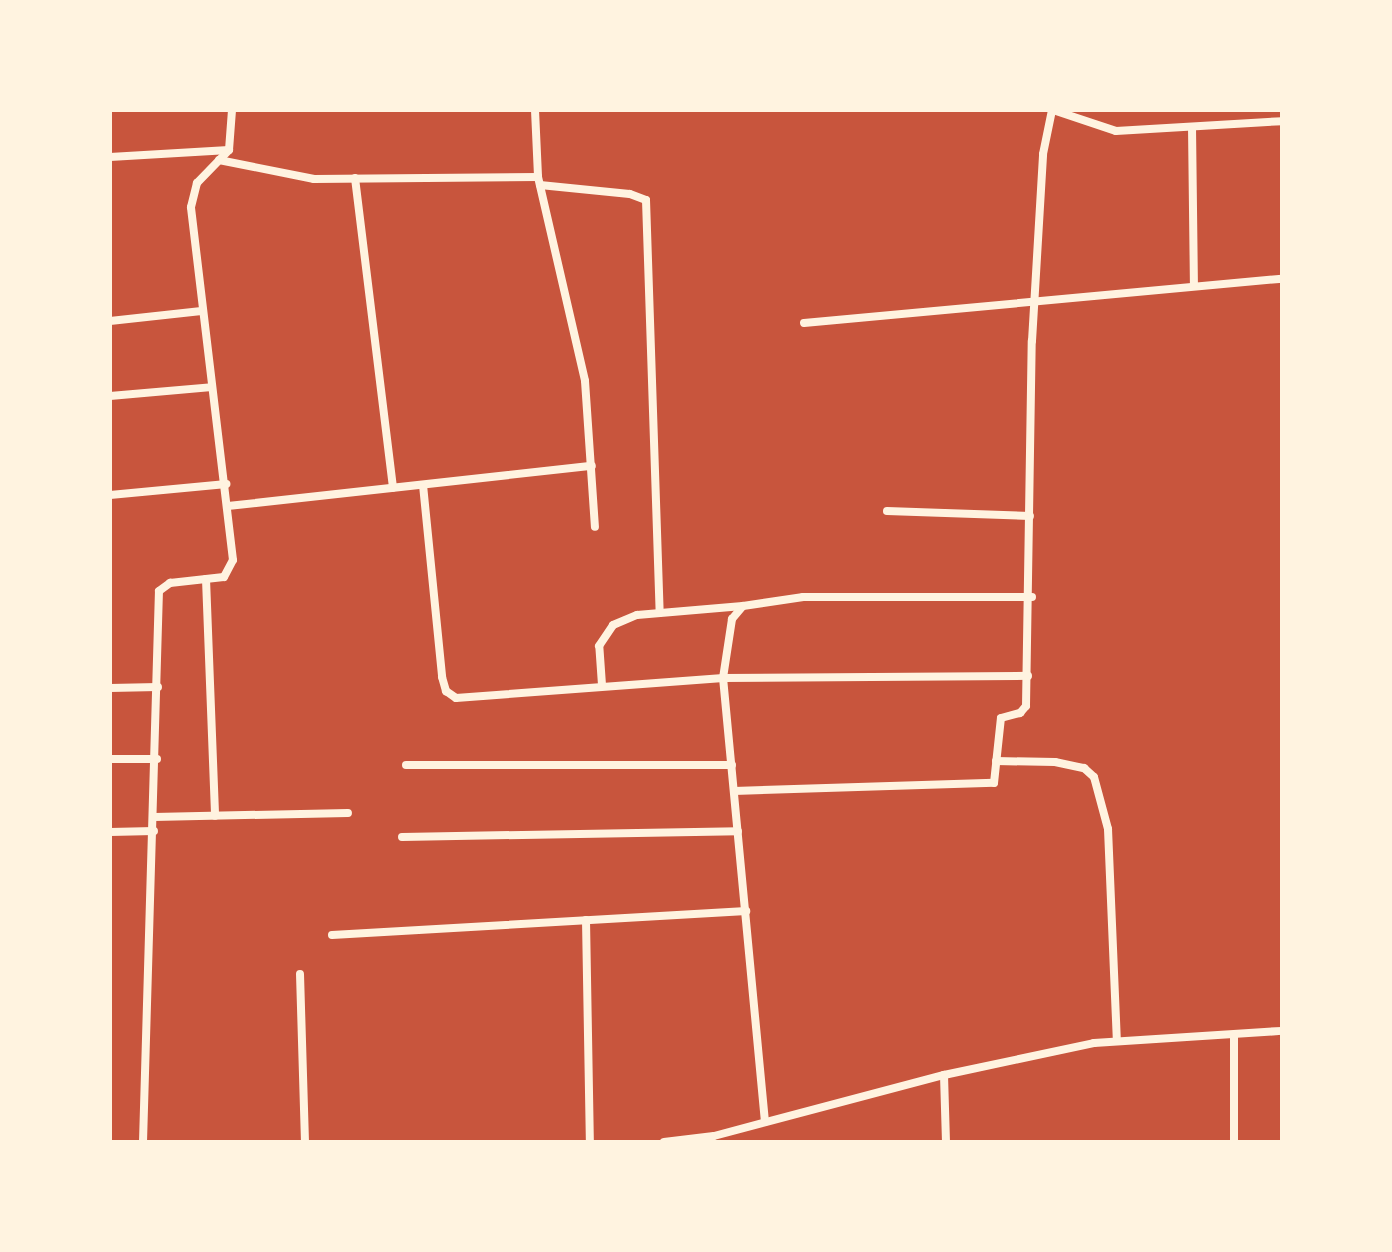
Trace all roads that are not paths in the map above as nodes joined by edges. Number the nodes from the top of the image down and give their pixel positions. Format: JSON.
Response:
{"nodes":[{"id":1,"x":232,"y":110,"type":"edge"},
{"id":2,"x":535,"y":110,"type":"edge"},
{"id":3,"x":1052,"y":110,"type":"edge"},
{"id":4,"x":1241,"y":110,"type":"edge"},
{"id":5,"x":1241,"y":121,"type":"junction"},
{"id":6,"x":1282,"y":121,"type":"edge"},
{"id":7,"x":1192,"y":127,"type":"junction"},
{"id":8,"x":229,"y":150,"type":"junction"},
{"id":9,"x":110,"y":157,"type":"edge"},
{"id":10,"x":219,"y":160,"type":"junction"},
{"id":11,"x":355,"y":178,"type":"junction"},
{"id":12,"x":539,"y":181,"type":"junction"},
{"id":13,"x":1282,"y":279,"type":"edge"},
{"id":14,"x":1194,"y":285,"type":"junction"},
{"id":15,"x":1035,"y":299,"type":"junction"},
{"id":16,"x":201,"y":311,"type":"junction"},
{"id":17,"x":110,"y":321,"type":"edge"},
{"id":18,"x":804,"y":323,"type":"dead end"},
{"id":19,"x":212,"y":387,"type":"junction"},
{"id":20,"x":110,"y":396,"type":"edge"},
{"id":21,"x":592,"y":466,"type":"junction"},
{"id":22,"x":226,"y":484,"type":"junction"},
{"id":23,"x":423,"y":485,"type":"junction"},
{"id":24,"x":393,"y":488,"type":"junction"},
{"id":25,"x":110,"y":495,"type":"edge"},
{"id":26,"x":228,"y":506,"type":"junction"},
{"id":27,"x":887,"y":511,"type":"dead end"},
{"id":28,"x":1030,"y":516,"type":"junction"},
{"id":29,"x":595,"y":527,"type":"dead end"},
{"id":30,"x":206,"y":579,"type":"junction"},
{"id":31,"x":1032,"y":597,"type":"junction"},
{"id":32,"x":743,"y":606,"type":"junction"},
{"id":33,"x":660,"y":613,"type":"junction"},
{"id":34,"x":1028,"y":676,"type":"junction"},
{"id":35,"x":723,"y":678,"type":"junction"},
{"id":36,"x":602,"y":685,"type":"junction"},
{"id":37,"x":158,"y":687,"type":"junction"},
{"id":38,"x":110,"y":688,"type":"edge"},
{"id":39,"x":110,"y":759,"type":"edge"},
{"id":40,"x":157,"y":759,"type":"junction"},
{"id":41,"x":996,"y":761,"type":"junction"},
{"id":42,"x":406,"y":765,"type":"dead end"},
{"id":43,"x":732,"y":765,"type":"junction"},
{"id":44,"x":734,"y":791,"type":"junction"},
{"id":45,"x":348,"y":813,"type":"dead end"},
{"id":46,"x":215,"y":816,"type":"junction"},
{"id":47,"x":154,"y":817,"type":"junction"},
{"id":48,"x":154,"y":831,"type":"junction"},
{"id":49,"x":738,"y":831,"type":"junction"},
{"id":50,"x":110,"y":832,"type":"edge"},
{"id":51,"x":402,"y":837,"type":"dead end"},
{"id":52,"x":746,"y":911,"type":"junction"},
{"id":53,"x":586,"y":920,"type":"junction"},
{"id":54,"x":332,"y":935,"type":"dead end"},
{"id":55,"x":300,"y":974,"type":"dead end"},
{"id":56,"x":1282,"y":1031,"type":"edge"},
{"id":57,"x":1234,"y":1037,"type":"junction"},
{"id":58,"x":1117,"y":1041,"type":"junction"},
{"id":59,"x":944,"y":1075,"type":"junction"},
{"id":60,"x":765,"y":1122,"type":"junction"},
{"id":61,"x":143,"y":1142,"type":"edge"},
{"id":62,"x":305,"y":1142,"type":"edge"},
{"id":63,"x":590,"y":1142,"type":"edge"},
{"id":64,"x":664,"y":1142,"type":"edge"},
{"id":65,"x":946,"y":1142,"type":"edge"},
{"id":66,"x":1234,"y":1142,"type":"edge"}],
"edges":[{"from":1,"to":8,"type":"street"},
{"from":2,"to":12,"type":"street"},
{"from":3,"to":7,"type":"street"},
{"from":3,"to":15,"type":"street"},
{"from":4,"to":5,"type":"street"},
{"from":5,"to":6,"type":"street"},
{"from":5,"to":7,"type":"street"},
{"from":7,"to":14,"type":"street"},
{"from":8,"to":9,"type":"street"},
{"from":8,"to":10,"type":"street"},
{"from":10,"to":11,"type":"street"},
{"from":10,"to":16,"type":"street"},
{"from":11,"to":12,"type":"street"},
{"from":11,"to":24,"type":"street"},
{"from":12,"to":21,"type":"street"},
{"from":12,"to":33,"type":"street"},
{"from":13,"to":14,"type":"street"},
{"from":14,"to":15,"type":"street"},
{"from":15,"to":18,"type":"street"},
{"from":15,"to":28,"type":"street"},
{"from":16,"to":17,"type":"street"},
{"from":16,"to":19,"type":"street"},
{"from":19,"to":20,"type":"street"},
{"from":19,"to":22,"type":"street"},
{"from":21,"to":23,"type":"street"},
{"from":21,"to":29,"type":"street"},
{"from":22,"to":25,"type":"street"},
{"from":22,"to":26,"type":"street"},
{"from":23,"to":24,"type":"street"},
{"from":23,"to":36,"type":"street"},
{"from":24,"to":26,"type":"street"},
{"from":26,"to":30,"type":"street"},
{"from":27,"to":28,"type":"street"},
{"from":28,"to":31,"type":"street"},
{"from":30,"to":37,"type":"street"},
{"from":30,"to":46,"type":"street"},
{"from":31,"to":32,"type":"street"},
{"from":31,"to":34,"type":"street"},
{"from":32,"to":33,"type":"street"},
{"from":32,"to":35,"type":"street"},
{"from":33,"to":36,"type":"street"},
{"from":34,"to":35,"type":"street"},
{"from":34,"to":41,"type":"street"},
{"from":35,"to":36,"type":"street"},
{"from":35,"to":43,"type":"street"},
{"from":37,"to":38,"type":"street"},
{"from":37,"to":40,"type":"street"},
{"from":39,"to":40,"type":"street"},
{"from":40,"to":47,"type":"street"},
{"from":41,"to":44,"type":"street"},
{"from":41,"to":58,"type":"street"},
{"from":42,"to":43,"type":"street"},
{"from":43,"to":44,"type":"street"},
{"from":44,"to":49,"type":"street"},
{"from":45,"to":46,"type":"street"},
{"from":46,"to":47,"type":"street"},
{"from":47,"to":48,"type":"street"},
{"from":48,"to":50,"type":"street"},
{"from":48,"to":61,"type":"street"},
{"from":49,"to":51,"type":"street"},
{"from":49,"to":52,"type":"street"},
{"from":52,"to":53,"type":"street"},
{"from":52,"to":60,"type":"street"},
{"from":53,"to":54,"type":"street"},
{"from":53,"to":63,"type":"street"},
{"from":55,"to":62,"type":"street"},
{"from":56,"to":57,"type":"street"},
{"from":57,"to":58,"type":"street"},
{"from":57,"to":66,"type":"street"},
{"from":58,"to":59,"type":"street"},
{"from":59,"to":60,"type":"street"},
{"from":59,"to":65,"type":"street"},
{"from":60,"to":64,"type":"street"}]}
